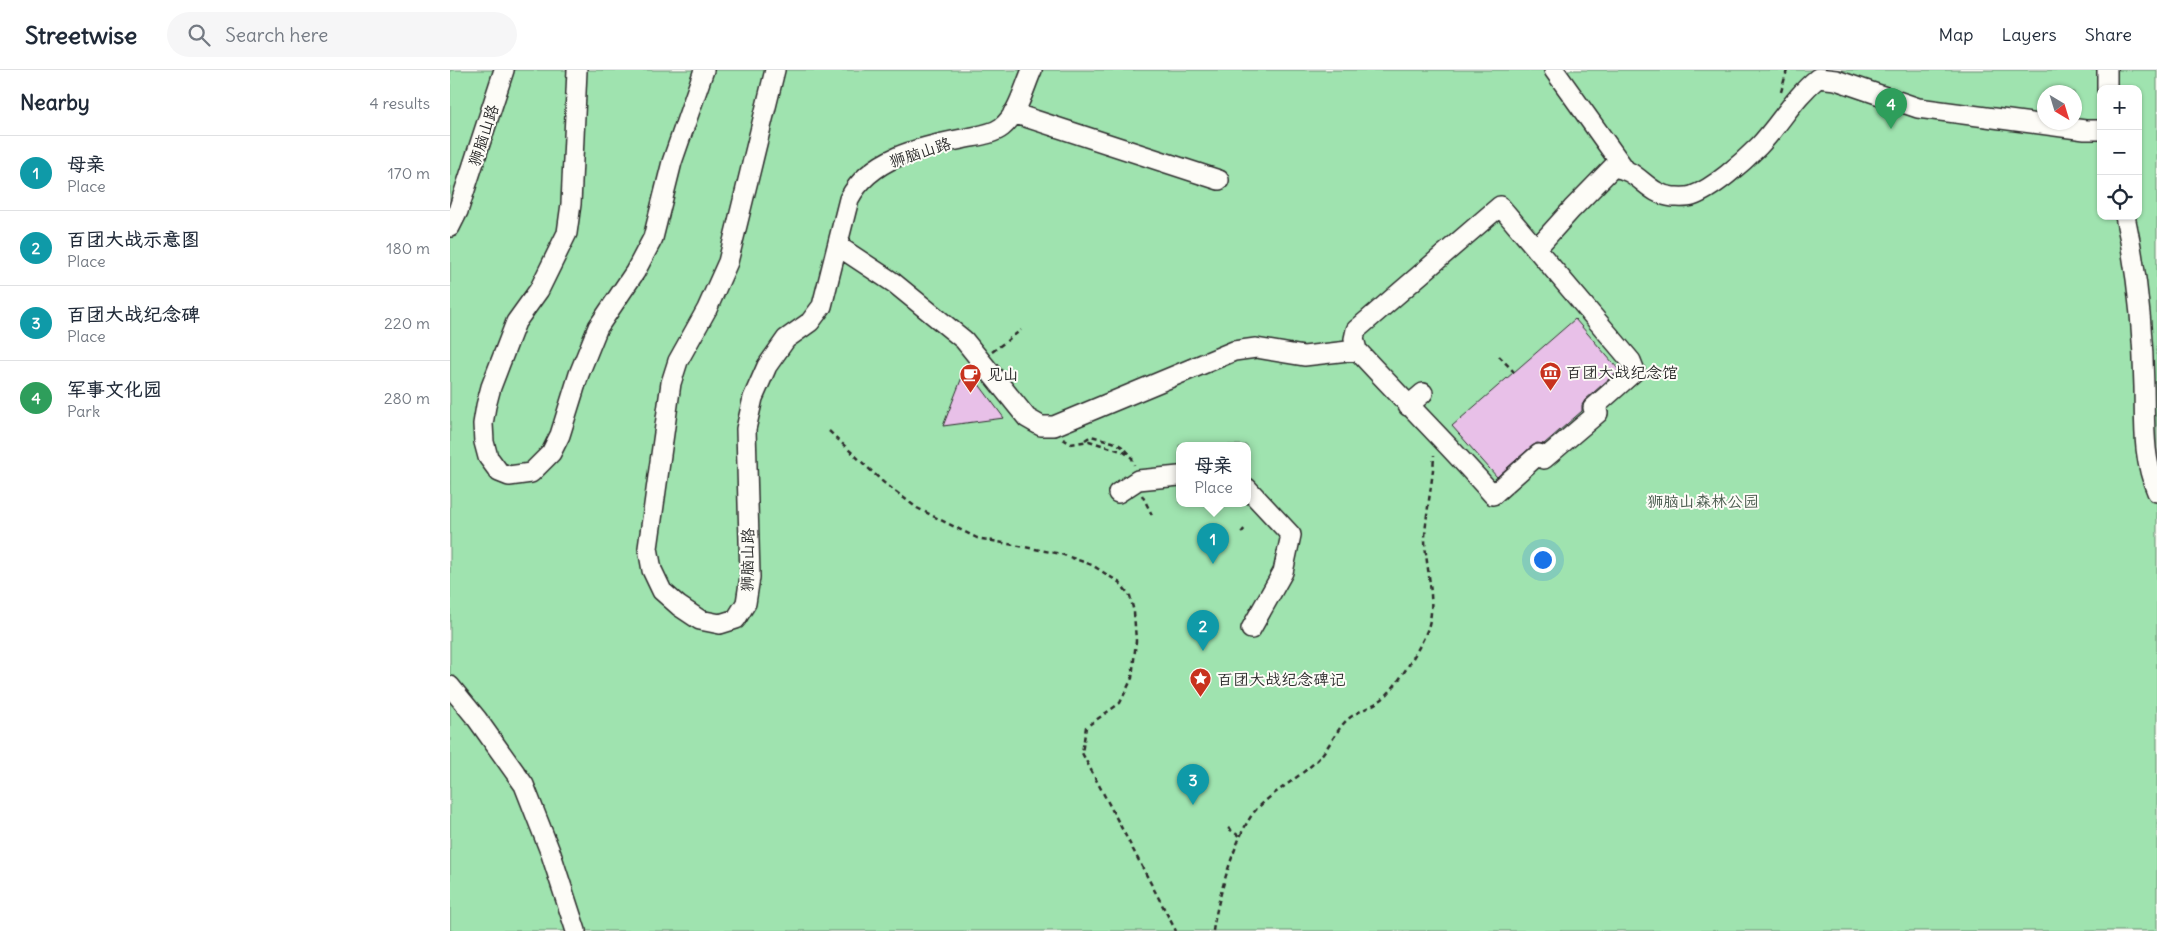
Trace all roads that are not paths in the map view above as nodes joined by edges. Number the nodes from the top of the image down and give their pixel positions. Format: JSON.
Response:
{"nodes":[{"id":1,"x":504,"y":70,"type":"edge"},
{"id":2,"x":577,"y":70,"type":"edge"},
{"id":3,"x":704,"y":70,"type":"edge"},
{"id":4,"x":775,"y":70,"type":"edge"},
{"id":5,"x":1032,"y":70,"type":"edge"},
{"id":6,"x":1554,"y":70,"type":"edge"},
{"id":7,"x":2107,"y":70,"type":"edge"},
{"id":8,"x":2107,"y":85,"type":"edge"},
{"id":9,"x":1013,"y":112,"type":"junction"},
{"id":10,"x":2097,"y":130,"type":"edge"},
{"id":11,"x":1624,"y":168,"type":"junction"},
{"id":12,"x":1219,"y":180,"type":"dead end"},
{"id":13,"x":2126,"y":220,"type":"edge"},
{"id":14,"x":450,"y":227,"type":"edge"},
{"id":15,"x":838,"y":246,"type":"junction"},
{"id":16,"x":1536,"y":249,"type":"junction"},
{"id":17,"x":1357,"y":350,"type":"junction"},
{"id":18,"x":1423,"y":393,"type":"dead end"},
{"id":19,"x":1408,"y":406,"type":"junction"},
{"id":20,"x":1176,"y":476,"type":"edge"},
{"id":21,"x":1251,"y":492,"type":"edge"},
{"id":22,"x":2157,"y":492,"type":"edge"},
{"id":23,"x":1118,"y":493,"type":"dead end"},
{"id":24,"x":1251,"y":629,"type":"dead end"},
{"id":25,"x":450,"y":686,"type":"edge"},
{"id":26,"x":576,"y":931,"type":"edge"}],
"edges":[{"from":1,"to":14,"type":"street","name":"狮脑山路"},
{"from":2,"to":3,"type":"street"},
{"from":4,"to":15,"type":"street","name":"狮脑山路"},
{"from":5,"to":9,"type":"street","name":"狮脑山路"},
{"from":6,"to":11,"type":"street"},
{"from":7,"to":8,"type":"street"},
{"from":9,"to":12,"type":"street"},
{"from":9,"to":15,"type":"street","name":"狮脑山路"},
{"from":10,"to":11,"type":"street"},
{"from":11,"to":16,"type":"street"},
{"from":13,"to":22,"type":"street"},
{"from":15,"to":17,"type":"street"},
{"from":16,"to":17,"type":"street"},
{"from":16,"to":19,"type":"street"},
{"from":17,"to":19,"type":"street"},
{"from":18,"to":19,"type":"street"},
{"from":20,"to":23,"type":"street"},
{"from":21,"to":24,"type":"street"},
{"from":25,"to":26,"type":"street"}]}
